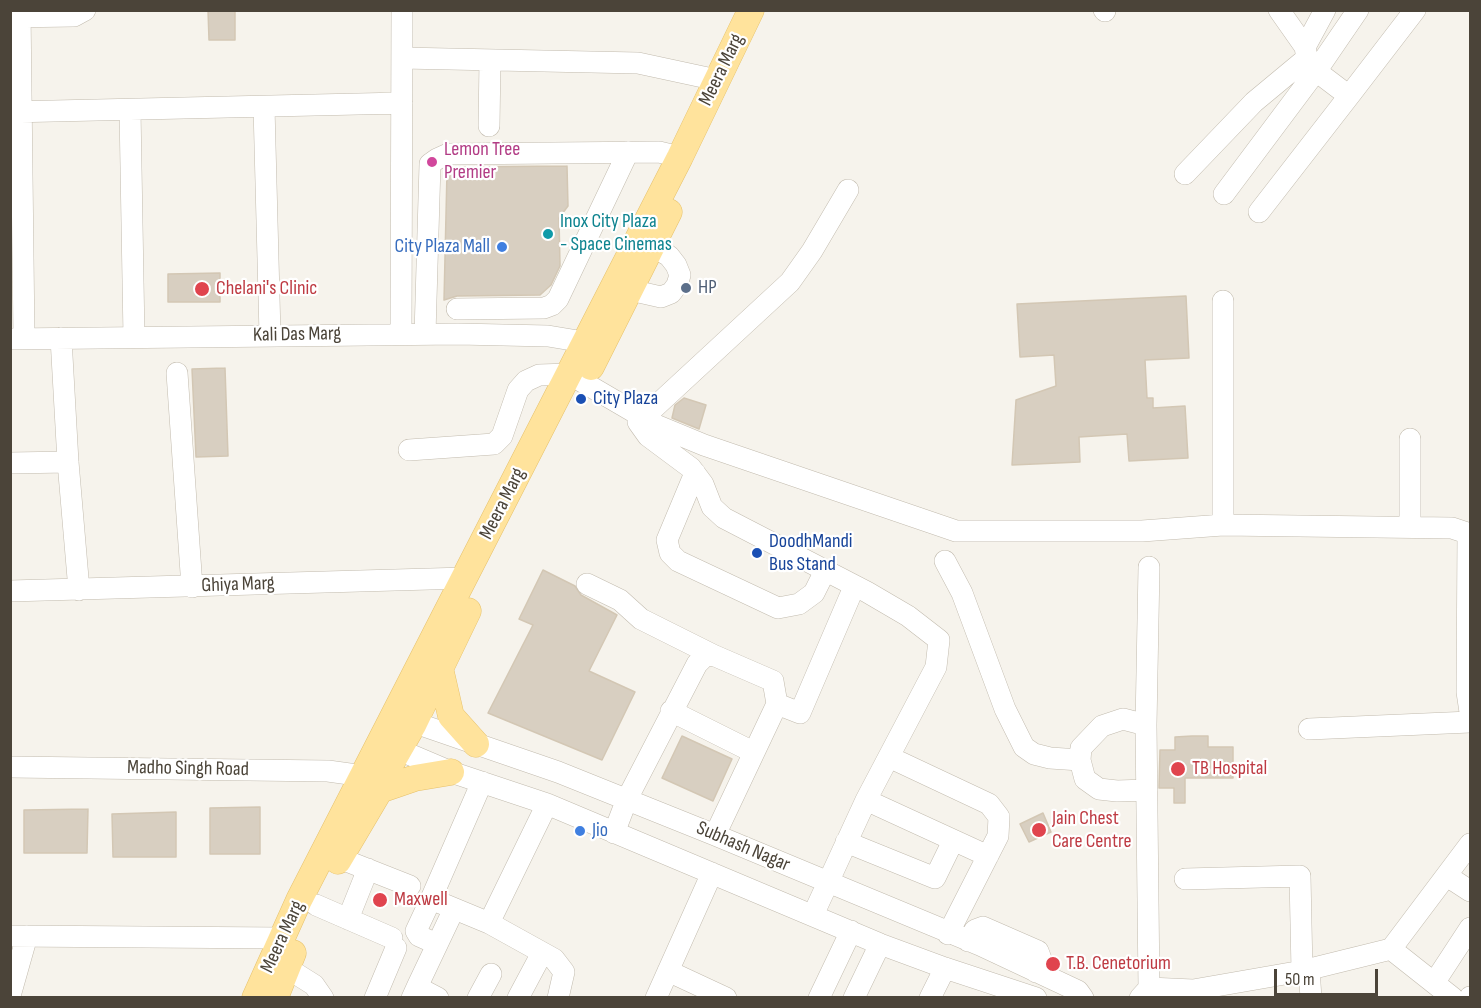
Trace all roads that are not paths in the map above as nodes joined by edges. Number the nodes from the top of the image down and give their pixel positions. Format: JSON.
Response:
{"nodes":[{"id":1,"x":85,"y":10,"type":"edge"},
{"id":2,"x":402,"y":10,"type":"edge"},
{"id":3,"x":751,"y":10,"type":"edge"},
{"id":4,"x":769,"y":10,"type":"edge"},
{"id":5,"x":1279,"y":10,"type":"edge"},
{"id":6,"x":1325,"y":10,"type":"edge"},
{"id":7,"x":1358,"y":10,"type":"edge"},
{"id":8,"x":1416,"y":10,"type":"edge"},
{"id":9,"x":17,"y":15,"type":"edge"},
{"id":10,"x":402,"y":58,"type":"junction"},
{"id":11,"x":490,"y":60,"type":"junction"},
{"id":12,"x":1312,"y":60,"type":"junction"},
{"id":13,"x":717,"y":80,"type":"junction"},
{"id":14,"x":1348,"y":96,"type":"junction"},
{"id":15,"x":402,"y":103,"type":"junction"},
{"id":16,"x":264,"y":107,"type":"junction"},
{"id":17,"x":130,"y":110,"type":"junction"},
{"id":18,"x":16,"y":112,"type":"edge"},
{"id":19,"x":489,"y":126,"type":"dead end"},
{"id":20,"x":628,"y":152,"type":"junction"},
{"id":21,"x":680,"y":157,"type":"junction"},
{"id":22,"x":1185,"y":174,"type":"dead end"},
{"id":23,"x":848,"y":190,"type":"dead end"},
{"id":24,"x":1224,"y":194,"type":"dead end"},
{"id":25,"x":1259,"y":212,"type":"dead end"},
{"id":26,"x":652,"y":246,"type":"junction"},
{"id":27,"x":630,"y":290,"type":"junction"},
{"id":28,"x":1223,"y":301,"type":"dead end"},
{"id":29,"x":426,"y":307,"type":"junction"},
{"id":30,"x":457,"y":309,"type":"junction"},
{"id":31,"x":401,"y":333,"type":"junction"},
{"id":32,"x":425,"y":334,"type":"junction"},
{"id":33,"x":458,"y":334,"type":"junction"},
{"id":34,"x":270,"y":335,"type":"junction"},
{"id":35,"x":134,"y":337,"type":"junction"},
{"id":36,"x":61,"y":338,"type":"junction"},
{"id":37,"x":17,"y":339,"type":"edge"},
{"id":38,"x":592,"y":346,"type":"junction"},
{"id":39,"x":177,"y":373,"type":"dead end"},
{"id":40,"x":576,"y":378,"type":"junction"},
{"id":41,"x":639,"y":415,"type":"junction"},
{"id":42,"x":1410,"y":439,"type":"dead end"},
{"id":43,"x":409,"y":450,"type":"dead end"},
{"id":44,"x":68,"y":462,"type":"junction"},
{"id":45,"x":10,"y":463,"type":"edge"},
{"id":46,"x":695,"y":473,"type":"junction"},
{"id":47,"x":1223,"y":525,"type":"junction"},
{"id":48,"x":1410,"y":527,"type":"junction"},
{"id":49,"x":1469,"y":533,"type":"edge"},
{"id":50,"x":945,"y":561,"type":"dead end"},
{"id":51,"x":1149,"y":567,"type":"dead end"},
{"id":52,"x":825,"y":571,"type":"junction"},
{"id":53,"x":465,"y":578,"type":"junction"},
{"id":54,"x":587,"y":584,"type":"dead end"},
{"id":55,"x":192,"y":587,"type":"junction"},
{"id":56,"x":854,"y":587,"type":"junction"},
{"id":57,"x":79,"y":590,"type":"junction"},
{"id":58,"x":10,"y":591,"type":"edge"},
{"id":59,"x":713,"y":655,"type":"junction"},
{"id":60,"x":440,"y":668,"type":"junction"},
{"id":61,"x":777,"y":704,"type":"junction"},
{"id":62,"x":671,"y":711,"type":"junction"},
{"id":63,"x":1470,"y":712,"type":"edge"},
{"id":64,"x":404,"y":720,"type":"junction"},
{"id":65,"x":1470,"y":722,"type":"edge"},
{"id":66,"x":1146,"y":725,"type":"junction"},
{"id":67,"x":1309,"y":729,"type":"dead end"},
{"id":68,"x":476,"y":744,"type":"junction"},
{"id":69,"x":390,"y":746,"type":"junction"},
{"id":70,"x":753,"y":752,"type":"junction"},
{"id":71,"x":889,"y":757,"type":"junction"},
{"id":72,"x":1080,"y":760,"type":"junction"},
{"id":73,"x":10,"y":767,"type":"edge"},
{"id":74,"x":451,"y":772,"type":"junction"},
{"id":75,"x":376,"y":782,"type":"junction"},
{"id":76,"x":482,"y":782,"type":"junction"},
{"id":77,"x":1147,"y":790,"type":"junction"},
{"id":78,"x":627,"y":799,"type":"junction"},
{"id":79,"x":866,"y":800,"type":"junction"},
{"id":80,"x":547,"y":804,"type":"junction"},
{"id":81,"x":614,"y":833,"type":"junction"},
{"id":82,"x":716,"y":835,"type":"junction"},
{"id":83,"x":953,"y":841,"type":"junction"},
{"id":84,"x":846,"y":842,"type":"junction"},
{"id":85,"x":1470,"y":844,"type":"edge"},
{"id":86,"x":988,"y":856,"type":"junction"},
{"id":87,"x":339,"y":858,"type":"junction"},
{"id":88,"x":368,"y":869,"type":"junction"},
{"id":89,"x":712,"y":873,"type":"junction"},
{"id":90,"x":1446,"y":876,"type":"junction"},
{"id":91,"x":1185,"y":879,"type":"dead end"},
{"id":92,"x":828,"y":881,"type":"junction"},
{"id":93,"x":410,"y":886,"type":"dead end"},
{"id":94,"x":1470,"y":891,"type":"edge"},
{"id":95,"x":431,"y":899,"type":"junction"},
{"id":96,"x":316,"y":905,"type":"junction"},
{"id":97,"x":454,"y":909,"type":"junction"},
{"id":98,"x":813,"y":915,"type":"junction"},
{"id":99,"x":348,"y":919,"type":"junction"},
{"id":100,"x":489,"y":923,"type":"junction"},
{"id":101,"x":1470,"y":928,"type":"edge"},
{"id":102,"x":850,"y":931,"type":"junction"},
{"id":103,"x":948,"y":934,"type":"junction"},
{"id":104,"x":19,"y":936,"type":"edge"},
{"id":105,"x":282,"y":938,"type":"junction"},
{"id":106,"x":437,"y":944,"type":"junction"},
{"id":107,"x":880,"y":944,"type":"junction"},
{"id":108,"x":1391,"y":949,"type":"junction"},
{"id":109,"x":542,"y":953,"type":"junction"},
{"id":110,"x":287,"y":968,"type":"junction"},
{"id":111,"x":945,"y":968,"type":"junction"},
{"id":112,"x":1306,"y":970,"type":"junction"},
{"id":113,"x":668,"y":971,"type":"junction"},
{"id":114,"x":491,"y":974,"type":"dead end"},
{"id":115,"x":1434,"y":983,"type":"junction"},
{"id":116,"x":414,"y":992,"type":"edge"},
{"id":117,"x":1144,"y":993,"type":"edge"},
{"id":118,"x":10,"y":996,"type":"edge"},
{"id":119,"x":935,"y":996,"type":"edge"},
{"id":120,"x":255,"y":998,"type":"edge"},
{"id":121,"x":275,"y":998,"type":"edge"},
{"id":122,"x":323,"y":998,"type":"edge"},
{"id":123,"x":375,"y":998,"type":"edge"},
{"id":124,"x":438,"y":998,"type":"edge"},
{"id":125,"x":478,"y":998,"type":"edge"},
{"id":126,"x":518,"y":998,"type":"edge"},
{"id":127,"x":558,"y":998,"type":"edge"},
{"id":128,"x":656,"y":998,"type":"edge"},
{"id":129,"x":726,"y":998,"type":"edge"},
{"id":130,"x":819,"y":998,"type":"edge"},
{"id":131,"x":854,"y":998,"type":"edge"},
{"id":132,"x":1036,"y":998,"type":"edge"},
{"id":133,"x":1083,"y":998,"type":"edge"},
{"id":134,"x":1311,"y":998,"type":"edge"},
{"id":135,"x":1453,"y":998,"type":"edge"}],
"edges":[{"from":1,"to":9,"type":"street"},
{"from":2,"to":10,"type":"street"},
{"from":3,"to":13,"type":"main road","name":"Meera Marg"},
{"from":4,"to":26,"type":"main road","name":"Meera Marg"},
{"from":5,"to":12,"type":"street"},
{"from":6,"to":12,"type":"street"},
{"from":7,"to":12,"type":"street"},
{"from":8,"to":14,"type":"street"},
{"from":9,"to":18,"type":"street"},
{"from":10,"to":11,"type":"street"},
{"from":10,"to":15,"type":"street"},
{"from":11,"to":13,"type":"street"},
{"from":11,"to":19,"type":"street"},
{"from":12,"to":14,"type":"street"},
{"from":12,"to":22,"type":"street"},
{"from":12,"to":24,"type":"street"},
{"from":13,"to":21,"type":"main road","name":"Meera Marg"},
{"from":14,"to":25,"type":"street"},
{"from":15,"to":16,"type":"street"},
{"from":15,"to":31,"type":"street"},
{"from":16,"to":17,"type":"street"},
{"from":16,"to":34,"type":"street"},
{"from":17,"to":18,"type":"street"},
{"from":17,"to":35,"type":"street"},
{"from":18,"to":37,"type":"street"},
{"from":20,"to":21,"type":"street"},
{"from":20,"to":29,"type":"street"},
{"from":20,"to":30,"type":"street"},
{"from":21,"to":38,"type":"main road","name":"Meera Marg"},
{"from":23,"to":41,"type":"street"},
{"from":26,"to":27,"type":"main road","name":"Meera Marg"},
{"from":26,"to":27,"type":"street"},
{"from":27,"to":38,"type":"main road","name":"Meera Marg"},
{"from":28,"to":47,"type":"street"},
{"from":29,"to":30,"type":"street"},
{"from":29,"to":32,"type":"street"},
{"from":30,"to":33,"type":"street"},
{"from":31,"to":32,"type":"street","name":"Kali Das Marg"},
{"from":31,"to":34,"type":"street","name":"Kali Das Marg"},
{"from":32,"to":33,"type":"street","name":"Kali Das Marg"},
{"from":33,"to":38,"type":"street","name":"Kali Das Marg"},
{"from":34,"to":35,"type":"street","name":"Kali Das Marg"},
{"from":35,"to":36,"type":"street","name":"Kali Das Marg"},
{"from":36,"to":37,"type":"street","name":"Kali Das Marg"},
{"from":36,"to":44,"type":"street"},
{"from":38,"to":40,"type":"main road","name":"Meera Marg"},
{"from":39,"to":55,"type":"street"},
{"from":40,"to":41,"type":"street"},
{"from":40,"to":43,"type":"street"},
{"from":40,"to":53,"type":"main road","name":"Meera Marg"},
{"from":40,"to":60,"type":"main road","name":"Meera Marg"},
{"from":41,"to":46,"type":"street"},
{"from":41,"to":47,"type":"street"},
{"from":42,"to":48,"type":"street"},
{"from":44,"to":45,"type":"street"},
{"from":44,"to":57,"type":"street"},
{"from":46,"to":52,"type":"street"},
{"from":46,"to":52,"type":"street"},
{"from":47,"to":48,"type":"street"},
{"from":48,"to":49,"type":"street"},
{"from":49,"to":63,"type":"street"},
{"from":50,"to":72,"type":"street"},
{"from":51,"to":66,"type":"street"},
{"from":52,"to":56,"type":"street"},
{"from":53,"to":55,"type":"street","name":"Ghiya Marg"},
{"from":53,"to":64,"type":"main road","name":"Meera Marg"},
{"from":54,"to":59,"type":"street"},
{"from":55,"to":57,"type":"street","name":"Ghiya Marg"},
{"from":56,"to":61,"type":"street"},
{"from":56,"to":71,"type":"street"},
{"from":57,"to":58,"type":"street","name":"Ghiya Marg"},
{"from":59,"to":61,"type":"street"},
{"from":59,"to":62,"type":"street"},
{"from":60,"to":64,"type":"main road","name":"Meera Marg"},
{"from":60,"to":68,"type":"main road"},
{"from":61,"to":70,"type":"street"},
{"from":62,"to":70,"type":"street"},
{"from":62,"to":78,"type":"street"},
{"from":64,"to":68,"type":"street","name":"Subhash Nagar"},
{"from":64,"to":69,"type":"main road","name":"Meera Marg"},
{"from":65,"to":67,"type":"street"},
{"from":66,"to":72,"type":"street"},
{"from":66,"to":77,"type":"street"},
{"from":68,"to":78,"type":"street","name":"Subhash Nagar"},
{"from":69,"to":74,"type":"street"},
{"from":69,"to":75,"type":"main road","name":"Meera Marg"},
{"from":70,"to":82,"type":"street"},
{"from":71,"to":79,"type":"street"},
{"from":71,"to":86,"type":"street"},
{"from":72,"to":77,"type":"street"},
{"from":73,"to":75,"type":"street","name":"Madho Singh Road"},
{"from":74,"to":75,"type":"main road"},
{"from":74,"to":76,"type":"street"},
{"from":75,"to":87,"type":"main road","name":"Meera Marg"},
{"from":75,"to":105,"type":"main road","name":"Meera Marg"},
{"from":76,"to":80,"type":"street"},
{"from":76,"to":95,"type":"street"},
{"from":77,"to":117,"type":"street"},
{"from":78,"to":81,"type":"street"},
{"from":78,"to":82,"type":"street","name":"Subhash Nagar"},
{"from":79,"to":83,"type":"street"},
{"from":79,"to":84,"type":"street"},
{"from":80,"to":81,"type":"street"},
{"from":80,"to":100,"type":"street"},
{"from":81,"to":89,"type":"street"},
{"from":82,"to":92,"type":"street","name":"Subhash Nagar"},
{"from":83,"to":84,"type":"street"},
{"from":83,"to":86,"type":"street"},
{"from":84,"to":92,"type":"street"},
{"from":85,"to":90,"type":"street"},
{"from":86,"to":103,"type":"street"},
{"from":87,"to":88,"type":"street"},
{"from":87,"to":96,"type":"main road","name":"Meera Marg"},
{"from":88,"to":93,"type":"street"},
{"from":88,"to":99,"type":"street"},
{"from":89,"to":98,"type":"street"},
{"from":89,"to":113,"type":"street"},
{"from":90,"to":94,"type":"street"},
{"from":90,"to":108,"type":"street"},
{"from":91,"to":112,"type":"street"},
{"from":92,"to":98,"type":"street"},
{"from":92,"to":103,"type":"street","name":"Subhash Nagar"},
{"from":95,"to":97,"type":"street"},
{"from":95,"to":106,"type":"street"},
{"from":96,"to":99,"type":"street"},
{"from":96,"to":110,"type":"main road","name":"Meera Marg"},
{"from":97,"to":100,"type":"street"},
{"from":97,"to":106,"type":"street"},
{"from":98,"to":102,"type":"street"},
{"from":99,"to":123,"type":"street"},
{"from":100,"to":109,"type":"street"},
{"from":101,"to":115,"type":"street"},
{"from":102,"to":107,"type":"street"},
{"from":102,"to":130,"type":"street"},
{"from":103,"to":133,"type":"street","name":"Subhash Nagar"},
{"from":104,"to":105,"type":"street"},
{"from":104,"to":118,"type":"street"},
{"from":105,"to":120,"type":"main road","name":"Meera Marg"},
{"from":106,"to":116,"type":"street"},
{"from":107,"to":111,"type":"street"},
{"from":107,"to":131,"type":"street"},
{"from":108,"to":112,"type":"street"},
{"from":108,"to":115,"type":"street"},
{"from":109,"to":126,"type":"street"},
{"from":109,"to":127,"type":"street"},
{"from":110,"to":121,"type":"main road","name":"Meera Marg"},
{"from":110,"to":122,"type":"street"},
{"from":111,"to":119,"type":"street"},
{"from":111,"to":132,"type":"street"},
{"from":112,"to":117,"type":"street"},
{"from":112,"to":134,"type":"street"},
{"from":113,"to":128,"type":"street"},
{"from":113,"to":129,"type":"street"},
{"from":114,"to":125,"type":"street"},
{"from":115,"to":135,"type":"street"},
{"from":116,"to":124,"type":"street"}]}
